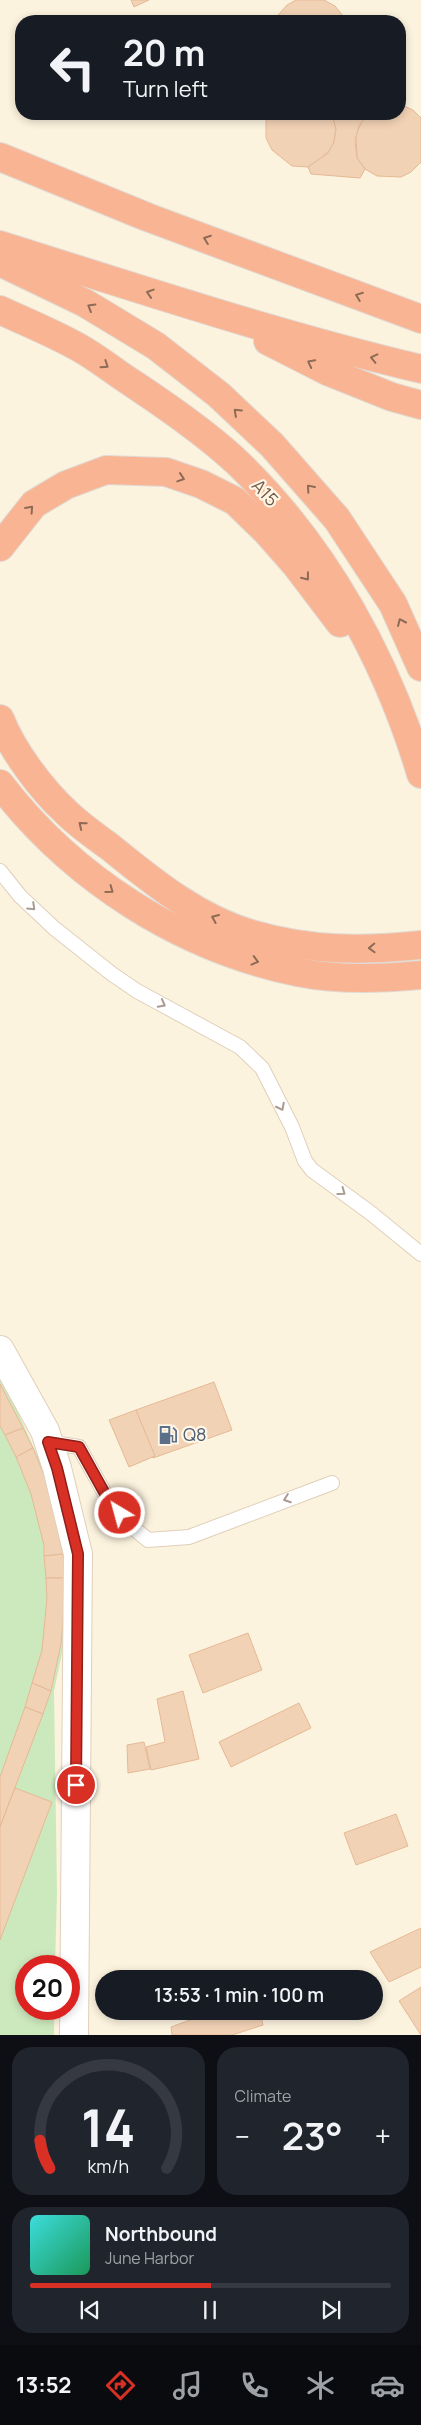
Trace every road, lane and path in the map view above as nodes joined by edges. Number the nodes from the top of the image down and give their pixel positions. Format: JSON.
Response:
{"nodes":[{"id":1,"x":0,"y":157,"type":"edge"},
{"id":2,"x":0,"y":245,"type":"edge"},
{"id":3,"x":0,"y":262,"type":"edge"},
{"id":4,"x":181,"y":303,"type":"junction"},
{"id":5,"x":0,"y":310,"type":"edge"},
{"id":6,"x":421,"y":319,"type":"edge"},
{"id":7,"x":421,"y":369,"type":"edge"},
{"id":8,"x":392,"y":397,"type":"junction"},
{"id":9,"x":421,"y":405,"type":"edge"},
{"id":10,"x":421,"y":423,"type":"edge"},
{"id":11,"x":0,"y":547,"type":"edge"},
{"id":12,"x":421,"y":667,"type":"edge"},
{"id":13,"x":0,"y":719,"type":"edge"},
{"id":14,"x":421,"y":774,"type":"edge"},
{"id":15,"x":421,"y":780,"type":"edge"},
{"id":16,"x":0,"y":784,"type":"edge"},
{"id":17,"x":0,"y":871,"type":"edge"},
{"id":18,"x":421,"y":945,"type":"edge"},
{"id":19,"x":421,"y":975,"type":"edge"},
{"id":20,"x":421,"y":1254,"type":"edge"},
{"id":21,"x":0,"y":1350,"type":"edge"},
{"id":22,"x":48,"y":1442,"type":"junction"},
{"id":23,"x":332,"y":1483,"type":"dead end"},
{"id":24,"x":74,"y":2035,"type":"edge"}],
"edges":[{"from":6,"to":1,"type":"highway","one_way":true},
{"from":4,"to":2,"type":"highway","one_way":true},
{"from":12,"to":3,"type":"highway","name":"A15","number":"A15","one_way":true},
{"from":7,"to":4,"type":"highway","one_way":true},
{"from":8,"to":4,"type":"highway","one_way":true},
{"from":5,"to":14,"type":"highway","name":"A15","number":"A15","one_way":true},
{"from":8,"to":9,"type":"highway"},
{"from":8,"to":10,"type":"highway"},
{"from":11,"to":15,"type":"highway","one_way":true},
{"from":18,"to":13,"type":"highway","one_way":true},
{"from":16,"to":19,"type":"highway","one_way":true},
{"from":17,"to":20,"type":"lane","one_way":true},
{"from":21,"to":22,"type":"street"},
{"from":23,"to":22,"type":"lane","one_way":true},
{"from":22,"to":24,"type":"street"}]}
